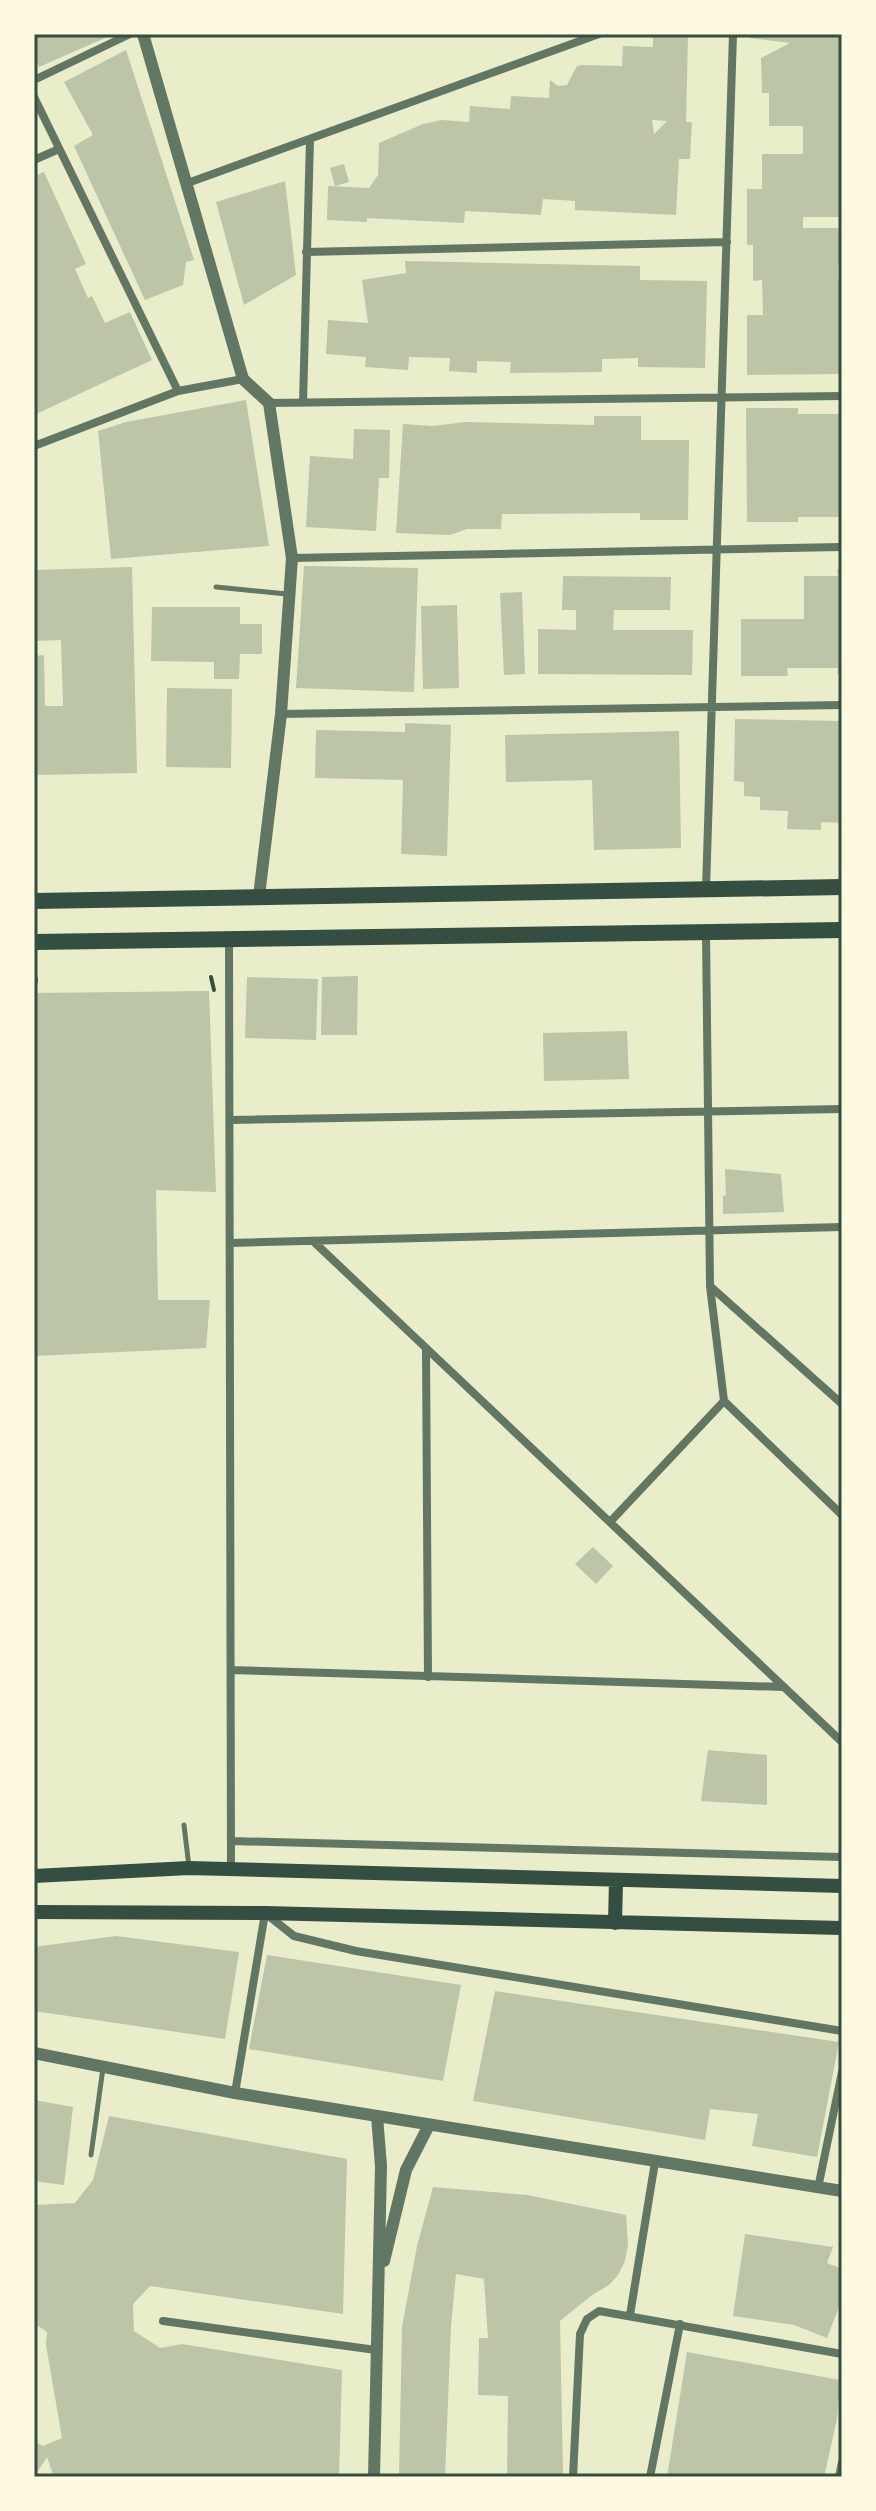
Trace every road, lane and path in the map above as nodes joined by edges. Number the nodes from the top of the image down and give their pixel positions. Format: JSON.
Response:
{"nodes":[{"id":1,"x":130,"y":34,"type":"edge"},
{"id":2,"x":143,"y":34,"type":"edge"},
{"id":3,"x":599,"y":34,"type":"edge"},
{"id":4,"x":733,"y":34,"type":"edge"},
{"id":5,"x":34,"y":80,"type":"edge"},
{"id":6,"x":34,"y":97,"type":"edge"},
{"id":7,"x":310,"y":139,"type":"junction"},
{"id":8,"x":59,"y":149,"type":"junction"},
{"id":9,"x":34,"y":160,"type":"edge"},
{"id":10,"x":185,"y":184,"type":"junction"},
{"id":11,"x":727,"y":242,"type":"junction"},
{"id":12,"x":306,"y":252,"type":"junction"},
{"id":13,"x":243,"y":379,"type":"junction"},
{"id":14,"x":178,"y":391,"type":"junction"},
{"id":15,"x":842,"y":396,"type":"edge"},
{"id":16,"x":722,"y":399,"type":"junction"},
{"id":17,"x":269,"y":403,"type":"junction"},
{"id":18,"x":303,"y":403,"type":"junction"},
{"id":19,"x":34,"y":446,"type":"edge"},
{"id":20,"x":842,"y":547,"type":"edge"},
{"id":21,"x":717,"y":550,"type":"junction"},
{"id":22,"x":292,"y":558,"type":"junction"},
{"id":23,"x":216,"y":587,"type":"dead end"},
{"id":24,"x":288,"y":594,"type":"junction"},
{"id":25,"x":842,"y":705,"type":"edge"},
{"id":26,"x":712,"y":707,"type":"junction"},
{"id":27,"x":281,"y":714,"type":"junction"},
{"id":28,"x":842,"y":887,"type":"edge"},
{"id":29,"x":706,"y":889,"type":"junction"},
{"id":30,"x":259,"y":896,"type":"junction"},
{"id":31,"x":34,"y":901,"type":"edge"},
{"id":32,"x":842,"y":930,"type":"edge"},
{"id":33,"x":706,"y":932,"type":"junction"},
{"id":34,"x":229,"y":940,"type":"junction"},
{"id":35,"x":34,"y":942,"type":"edge"},
{"id":36,"x":211,"y":977,"type":"dead end"},
{"id":37,"x":36,"y":979,"type":"edge"},
{"id":38,"x":34,"y":993,"type":"edge"},
{"id":39,"x":215,"y":995,"type":"dead end"},
{"id":40,"x":842,"y":1109,"type":"edge"},
{"id":41,"x":708,"y":1112,"type":"junction"},
{"id":42,"x":230,"y":1120,"type":"junction"},
{"id":43,"x":842,"y":1227,"type":"edge"},
{"id":44,"x":710,"y":1231,"type":"junction"},
{"id":45,"x":313,"y":1241,"type":"junction"},
{"id":46,"x":230,"y":1243,"type":"junction"},
{"id":47,"x":710,"y":1286,"type":"junction"},
{"id":48,"x":426,"y":1348,"type":"junction"},
{"id":49,"x":724,"y":1401,"type":"junction"},
{"id":50,"x":842,"y":1404,"type":"edge"},
{"id":51,"x":842,"y":1515,"type":"edge"},
{"id":52,"x":610,"y":1522,"type":"junction"},
{"id":53,"x":231,"y":1670,"type":"junction"},
{"id":54,"x":428,"y":1677,"type":"junction"},
{"id":55,"x":784,"y":1687,"type":"junction"},
{"id":56,"x":842,"y":1742,"type":"edge"},
{"id":57,"x":184,"y":1825,"type":"dead end"},
{"id":58,"x":231,"y":1841,"type":"junction"},
{"id":59,"x":842,"y":1857,"type":"edge"},
{"id":60,"x":189,"y":1868,"type":"junction"},
{"id":61,"x":231,"y":1869,"type":"junction"},
{"id":62,"x":34,"y":1876,"type":"edge"},
{"id":63,"x":616,"y":1880,"type":"junction"},
{"id":64,"x":842,"y":1886,"type":"edge"},
{"id":65,"x":34,"y":1912,"type":"edge"},
{"id":66,"x":265,"y":1913,"type":"junction"},
{"id":67,"x":615,"y":1923,"type":"junction"},
{"id":68,"x":842,"y":1928,"type":"edge"},
{"id":69,"x":842,"y":2031,"type":"edge"},
{"id":70,"x":34,"y":2053,"type":"edge"},
{"id":71,"x":104,"y":2067,"type":"junction"},
{"id":72,"x":842,"y":2072,"type":"edge"},
{"id":73,"x":235,"y":2093,"type":"junction"},
{"id":74,"x":377,"y":2116,"type":"junction"},
{"id":75,"x":429,"y":2125,"type":"junction"},
{"id":76,"x":91,"y":2155,"type":"dead end"},
{"id":77,"x":655,"y":2162,"type":"junction"},
{"id":78,"x":818,"y":2188,"type":"junction"},
{"id":79,"x":842,"y":2191,"type":"edge"},
{"id":80,"x":377,"y":2288,"type":"junction"},
{"id":81,"x":630,"y":2315,"type":"junction"},
{"id":82,"x":163,"y":2321,"type":"dead end"},
{"id":83,"x":680,"y":2324,"type":"junction"},
{"id":84,"x":376,"y":2350,"type":"junction"},
{"id":85,"x":842,"y":2354,"type":"edge"},
{"id":86,"x":842,"y":2462,"type":"edge"},
{"id":87,"x":374,"y":2477,"type":"edge"},
{"id":88,"x":573,"y":2477,"type":"edge"},
{"id":89,"x":650,"y":2477,"type":"edge"},
{"id":90,"x":839,"y":2477,"type":"edge"}],
"edges":[{"from":1,"to":5,"type":"street"},
{"from":2,"to":10,"type":"street"},
{"from":3,"to":7,"type":"street"},
{"from":4,"to":11,"type":"street"},
{"from":6,"to":8,"type":"street"},
{"from":7,"to":10,"type":"street"},
{"from":7,"to":12,"type":"street"},
{"from":8,"to":9,"type":"street"},
{"from":8,"to":14,"type":"street"},
{"from":10,"to":13,"type":"street"},
{"from":11,"to":12,"type":"street"},
{"from":11,"to":16,"type":"street"},
{"from":12,"to":18,"type":"street"},
{"from":13,"to":14,"type":"street"},
{"from":13,"to":17,"type":"street"},
{"from":14,"to":19,"type":"street"},
{"from":15,"to":16,"type":"street"},
{"from":16,"to":18,"type":"street"},
{"from":16,"to":21,"type":"street"},
{"from":17,"to":18,"type":"street"},
{"from":17,"to":22,"type":"street"},
{"from":20,"to":21,"type":"street"},
{"from":21,"to":22,"type":"street"},
{"from":21,"to":26,"type":"street"},
{"from":22,"to":24,"type":"street"},
{"from":23,"to":24,"type":"lane"},
{"from":24,"to":27,"type":"street"},
{"from":25,"to":26,"type":"street"},
{"from":26,"to":27,"type":"street"},
{"from":26,"to":29,"type":"street"},
{"from":27,"to":30,"type":"street"},
{"from":28,"to":29,"type":"highway"},
{"from":29,"to":30,"type":"highway"},
{"from":30,"to":31,"type":"highway"},
{"from":32,"to":33,"type":"highway"},
{"from":33,"to":34,"type":"highway"},
{"from":33,"to":41,"type":"street"},
{"from":34,"to":35,"type":"highway"},
{"from":34,"to":42,"type":"street"},
{"from":36,"to":39,"type":"path"},
{"from":37,"to":38,"type":"path"},
{"from":40,"to":41,"type":"street"},
{"from":41,"to":42,"type":"street"},
{"from":41,"to":44,"type":"street"},
{"from":42,"to":46,"type":"street"},
{"from":43,"to":44,"type":"street"},
{"from":44,"to":45,"type":"street"},
{"from":44,"to":47,"type":"street"},
{"from":45,"to":46,"type":"street"},
{"from":45,"to":48,"type":"street"},
{"from":46,"to":53,"type":"street"},
{"from":47,"to":49,"type":"street"},
{"from":47,"to":50,"type":"street"},
{"from":48,"to":52,"type":"street"},
{"from":48,"to":54,"type":"street"},
{"from":49,"to":51,"type":"street"},
{"from":49,"to":52,"type":"street"},
{"from":52,"to":55,"type":"street"},
{"from":53,"to":54,"type":"street"},
{"from":53,"to":58,"type":"street"},
{"from":54,"to":55,"type":"street"},
{"from":55,"to":56,"type":"street"},
{"from":57,"to":60,"type":"lane"},
{"from":58,"to":59,"type":"street"},
{"from":58,"to":61,"type":"street"},
{"from":60,"to":61,"type":"main road"},
{"from":60,"to":62,"type":"main road"},
{"from":61,"to":63,"type":"main road"},
{"from":63,"to":64,"type":"main road"},
{"from":63,"to":67,"type":"main road"},
{"from":65,"to":66,"type":"main road"},
{"from":66,"to":67,"type":"main road"},
{"from":66,"to":69,"type":"street"},
{"from":66,"to":73,"type":"street"},
{"from":67,"to":68,"type":"main road"},
{"from":70,"to":71,"type":"street"},
{"from":71,"to":73,"type":"street"},
{"from":71,"to":76,"type":"lane"},
{"from":72,"to":78,"type":"street"},
{"from":73,"to":74,"type":"street"},
{"from":74,"to":75,"type":"street"},
{"from":74,"to":80,"type":"street"},
{"from":75,"to":77,"type":"street"},
{"from":75,"to":80,"type":"street"},
{"from":77,"to":78,"type":"street"},
{"from":77,"to":81,"type":"street"},
{"from":78,"to":79,"type":"street"},
{"from":80,"to":84,"type":"street"},
{"from":81,"to":83,"type":"street"},
{"from":81,"to":88,"type":"street"},
{"from":82,"to":84,"type":"street"},
{"from":83,"to":85,"type":"street"},
{"from":83,"to":89,"type":"street"},
{"from":84,"to":87,"type":"street"},
{"from":86,"to":90,"type":"street"}]}
